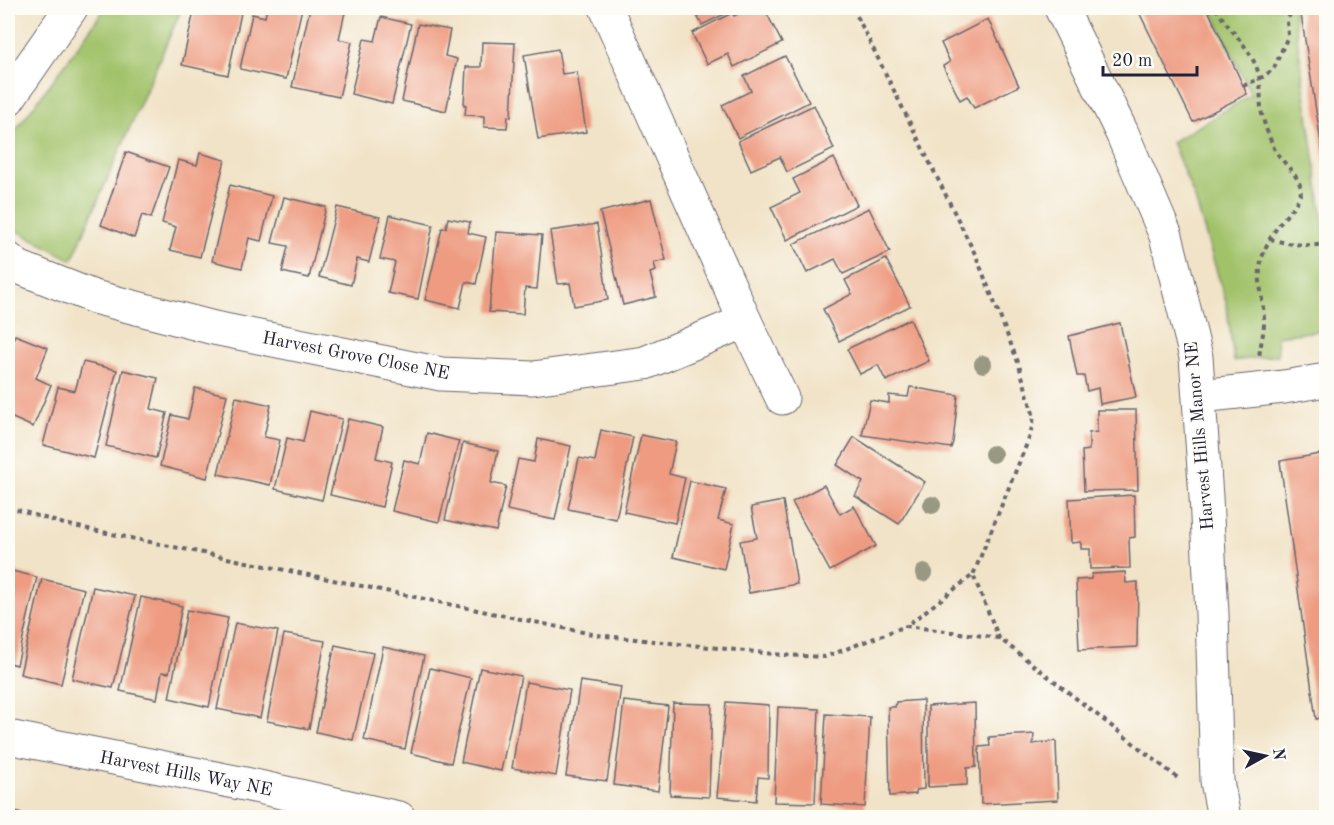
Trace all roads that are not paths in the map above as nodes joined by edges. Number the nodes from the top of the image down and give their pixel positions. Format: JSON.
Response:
{"nodes":[{"id":1,"x":71,"y":8,"type":"edge"},
{"id":2,"x":606,"y":8,"type":"edge"},
{"id":3,"x":1061,"y":8,"type":"edge"},
{"id":4,"x":8,"y":99,"type":"edge"},
{"id":5,"x":8,"y":259,"type":"edge"},
{"id":6,"x":745,"y":321,"type":"junction"},
{"id":7,"x":1326,"y":380,"type":"edge"},
{"id":8,"x":1200,"y":396,"type":"junction"},
{"id":9,"x":782,"y":398,"type":"dead end"},
{"id":10,"x":8,"y":737,"type":"edge"},
{"id":11,"x":399,"y":818,"type":"edge"},
{"id":12,"x":1224,"y":818,"type":"edge"}],
"edges":[{"from":1,"to":4,"type":"street"},
{"from":2,"to":6,"type":"street"},
{"from":3,"to":8,"type":"street","name":"Harvest Hills Manor NE"},
{"from":5,"to":6,"type":"street","name":"Harvest Grove Close NE"},
{"from":6,"to":9,"type":"street"},
{"from":7,"to":8,"type":"street"},
{"from":8,"to":12,"type":"street","name":"Harvest Hills Manor NE"},
{"from":10,"to":11,"type":"street","name":"Harvest Hills Way NE"}]}
